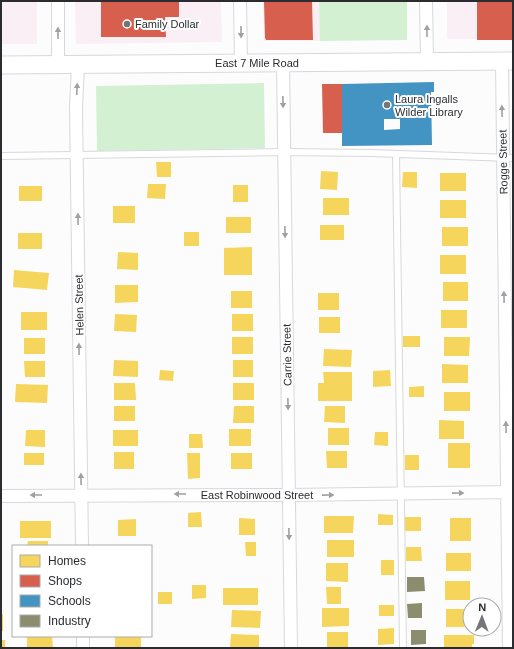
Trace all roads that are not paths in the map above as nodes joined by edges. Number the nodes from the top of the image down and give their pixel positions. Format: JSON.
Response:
{"nodes":[{"id":1,"x":58,"y":1,"type":"edge"},
{"id":2,"x":240,"y":1,"type":"edge"},
{"id":3,"x":426,"y":1,"type":"edge"},
{"id":4,"x":427,"y":61,"type":"junction"},
{"id":5,"x":507,"y":61,"type":"edge"},
{"id":6,"x":241,"y":63,"type":"junction"},
{"id":7,"x":283,"y":63,"type":"junction"},
{"id":8,"x":58,"y":64,"type":"junction"},
{"id":9,"x":78,"y":64,"type":"junction"},
{"id":10,"x":1,"y":65,"type":"edge"},
{"id":11,"x":284,"y":152,"type":"junction"},
{"id":12,"x":77,"y":154,"type":"junction"},
{"id":13,"x":396,"y":154,"type":"junction"},
{"id":14,"x":1,"y":156,"type":"edge"},
{"id":15,"x":508,"y":158,"type":"edge"},
{"id":16,"x":508,"y":281,"type":"edge"},
{"id":17,"x":509,"y":386,"type":"edge"},
{"id":18,"x":510,"y":492,"type":"edge"},
{"id":19,"x":401,"y":494,"type":"junction"},
{"id":20,"x":81,"y":495,"type":"junction"},
{"id":21,"x":289,"y":495,"type":"junction"},
{"id":22,"x":1,"y":496,"type":"edge"},
{"id":23,"x":82,"y":545,"type":"edge"},
{"id":24,"x":511,"y":614,"type":"edge"},
{"id":25,"x":83,"y":637,"type":"edge"},
{"id":26,"x":83,"y":648,"type":"edge"},
{"id":27,"x":291,"y":648,"type":"edge"},
{"id":28,"x":403,"y":648,"type":"edge"},
{"id":29,"x":509,"y":648,"type":"edge"}],
"edges":[{"from":8,"to":1,"type":"street","one_way":true},
{"from":2,"to":6,"type":"street","one_way":true},
{"from":4,"to":3,"type":"street","one_way":true},
{"from":4,"to":5,"type":"street","name":"East 7 Mile Road"},
{"from":4,"to":7,"type":"street","name":"East 7 Mile Road"},
{"from":15,"to":5,"type":"street","name":"Rogge Street","one_way":true},
{"from":6,"to":7,"type":"street","name":"East 7 Mile Road"},
{"from":6,"to":9,"type":"street","name":"East 7 Mile Road"},
{"from":7,"to":11,"type":"street","name":"Carrie Street","one_way":true},
{"from":8,"to":9,"type":"street","name":"East 7 Mile Road"},
{"from":8,"to":10,"type":"street","name":"East 7 Mile Road"},
{"from":12,"to":9,"type":"street","name":"Helen Street","one_way":true},
{"from":11,"to":12,"type":"lane"},
{"from":11,"to":13,"type":"lane"},
{"from":11,"to":21,"type":"street","name":"Carrie Street","one_way":true},
{"from":12,"to":14,"type":"lane"},
{"from":20,"to":12,"type":"street","name":"Helen Street","one_way":true},
{"from":13,"to":15,"type":"lane"},
{"from":13,"to":19,"type":"lane"},
{"from":15,"to":16,"type":"street","name":"Rogge Street"},
{"from":17,"to":16,"type":"street","name":"Rogge Street","one_way":true},
{"from":18,"to":17,"type":"street","name":"Rogge Street","one_way":true},
{"from":19,"to":18,"type":"street","name":"East Robinwood Street","one_way":true},
{"from":18,"to":24,"type":"street","name":"Rogge Street"},
{"from":21,"to":19,"type":"street","name":"East Robinwood Street","one_way":true},
{"from":19,"to":28,"type":"lane"},
{"from":21,"to":20,"type":"street","name":"East Robinwood Street","one_way":true},
{"from":20,"to":22,"type":"street","name":"East Robinwood Street","one_way":true},
{"from":20,"to":23,"type":"street","name":"Helen Street"},
{"from":21,"to":27,"type":"street","name":"Carrie Street","one_way":true},
{"from":24,"to":29,"type":"street","name":"Rogge Street"},
{"from":25,"to":26,"type":"street"}]}
